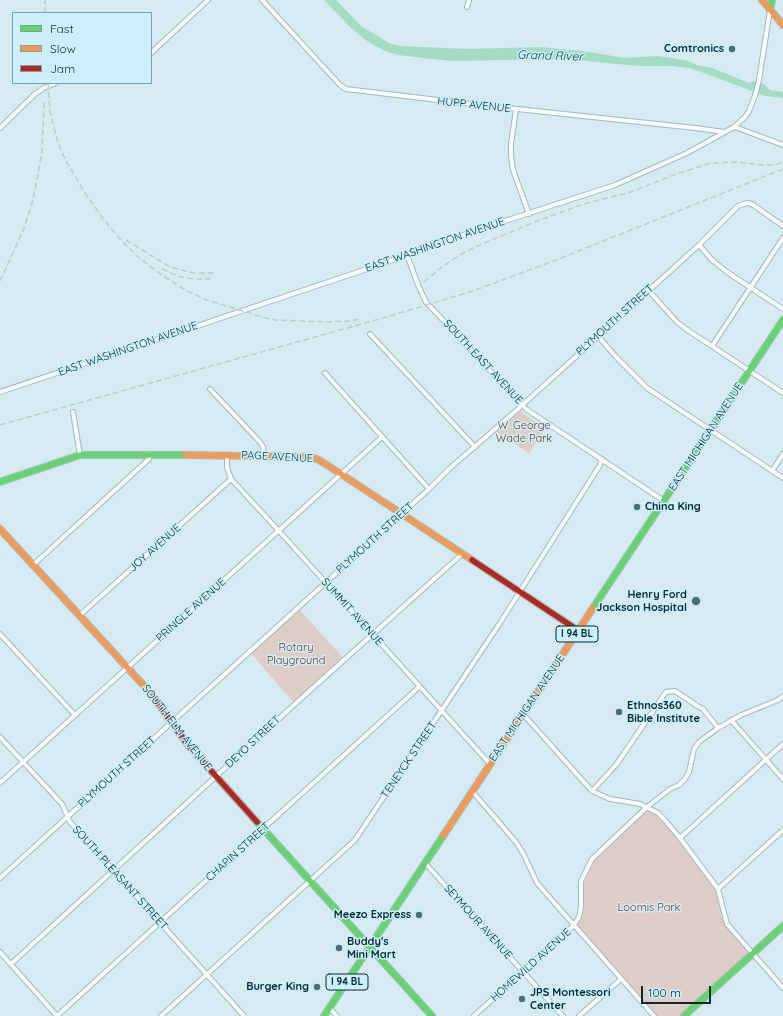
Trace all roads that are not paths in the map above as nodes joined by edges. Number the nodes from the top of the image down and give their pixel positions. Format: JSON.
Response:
{"nodes":[{"id":1,"x":208,"y":0,"type":"edge"},
{"id":2,"x":262,"y":0,"type":"edge"},
{"id":3,"x":469,"y":0,"type":"edge"},
{"id":4,"x":762,"y":0,"type":"edge"},
{"id":5,"x":772,"y":0,"type":"edge"},
{"id":6,"x":467,"y":7,"type":"dead end"},
{"id":7,"x":770,"y":10,"type":"junction"},
{"id":8,"x":783,"y":25,"type":"edge"},
{"id":9,"x":152,"y":52,"type":"edge"},
{"id":10,"x":54,"y":84,"type":"edge"},
{"id":11,"x":516,"y":109,"type":"junction"},
{"id":12,"x":735,"y":127,"type":"junction"},
{"id":13,"x":0,"y":128,"type":"edge"},
{"id":14,"x":725,"y":132,"type":"junction"},
{"id":15,"x":783,"y":144,"type":"edge"},
{"id":16,"x":528,"y":214,"type":"junction"},
{"id":17,"x":783,"y":226,"type":"edge"},
{"id":18,"x":783,"y":238,"type":"edge"},
{"id":19,"x":698,"y":245,"type":"junction"},
{"id":20,"x":407,"y":255,"type":"junction"},
{"id":21,"x":750,"y":288,"type":"junction"},
{"id":22,"x":648,"y":290,"type":"junction"},
{"id":23,"x":783,"y":309,"type":"edge"},
{"id":24,"x":783,"y":320,"type":"edge"},
{"id":25,"x":370,"y":334,"type":"dead end"},
{"id":26,"x":598,"y":336,"type":"junction"},
{"id":27,"x":712,"y":346,"type":"junction"},
{"id":28,"x":749,"y":371,"type":"junction"},
{"id":29,"x":325,"y":373,"type":"dead end"},
{"id":30,"x":210,"y":389,"type":"dead end"},
{"id":31,"x":0,"y":392,"type":"edge"},
{"id":32,"x":783,"y":393,"type":"edge"},
{"id":33,"x":522,"y":405,"type":"junction"},
{"id":34,"x":73,"y":412,"type":"dead end"},
{"id":35,"x":710,"y":430,"type":"junction"},
{"id":36,"x":382,"y":437,"type":"junction"},
{"id":37,"x":475,"y":447,"type":"junction"},
{"id":38,"x":152,"y":454,"type":"junction"},
{"id":39,"x":783,"y":454,"type":"edge"},
{"id":40,"x":80,"y":455,"type":"junction"},
{"id":41,"x":228,"y":455,"type":"junction"},
{"id":42,"x":264,"y":456,"type":"junction"},
{"id":43,"x":602,"y":459,"type":"junction"},
{"id":44,"x":772,"y":471,"type":"junction"},
{"id":45,"x":341,"y":474,"type":"junction"},
{"id":46,"x":783,"y":478,"type":"edge"},
{"id":47,"x":230,"y":480,"type":"junction"},
{"id":48,"x":0,"y":482,"type":"edge"},
{"id":49,"x":429,"y":489,"type":"junction"},
{"id":50,"x":664,"y":501,"type":"junction"},
{"id":51,"x":401,"y":514,"type":"junction"},
{"id":52,"x":0,"y":528,"type":"edge"},
{"id":53,"x":279,"y":531,"type":"junction"},
{"id":54,"x":462,"y":554,"type":"junction"},
{"id":55,"x":33,"y":565,"type":"junction"},
{"id":56,"x":325,"y":582,"type":"junction"},
{"id":57,"x":518,"y":592,"type":"junction"},
{"id":58,"x":79,"y":616,"type":"junction"},
{"id":59,"x":579,"y":631,"type":"junction"},
{"id":60,"x":0,"y":634,"type":"edge"},
{"id":61,"x":373,"y":634,"type":"junction"},
{"id":62,"x":128,"y":668,"type":"junction"},
{"id":63,"x":419,"y":687,"type":"junction"},
{"id":64,"x":783,"y":696,"type":"edge"},
{"id":65,"x":441,"y":710,"type":"junction"},
{"id":66,"x":523,"y":714,"type":"junction"},
{"id":67,"x":75,"y":715,"type":"junction"},
{"id":68,"x":731,"y":720,"type":"junction"},
{"id":69,"x":172,"y":723,"type":"junction"},
{"id":70,"x":718,"y":728,"type":"junction"},
{"id":71,"x":0,"y":737,"type":"edge"},
{"id":72,"x":783,"y":744,"type":"edge"},
{"id":73,"x":766,"y":760,"type":"junction"},
{"id":74,"x":23,"y":762,"type":"junction"},
{"id":75,"x":490,"y":764,"type":"junction"},
{"id":76,"x":215,"y":777,"type":"junction"},
{"id":77,"x":783,"y":779,"type":"edge"},
{"id":78,"x":0,"y":783,"type":"edge"},
{"id":79,"x":472,"y":791,"type":"junction"},
{"id":80,"x":592,"y":791,"type":"junction"},
{"id":81,"x":647,"y":807,"type":"junction"},
{"id":82,"x":68,"y":817,"type":"junction"},
{"id":83,"x":263,"y":829,"type":"junction"},
{"id":84,"x":783,"y":830,"type":"edge"},
{"id":85,"x":680,"y":838,"type":"junction"},
{"id":86,"x":425,"y":863,"type":"junction"},
{"id":87,"x":113,"y":870,"type":"junction"},
{"id":88,"x":0,"y":878,"type":"edge"},
{"id":89,"x":310,"y":881,"type":"junction"},
{"id":90,"x":718,"y":889,"type":"junction"},
{"id":91,"x":160,"y":922,"type":"junction"},
{"id":92,"x":574,"y":925,"type":"junction"},
{"id":93,"x":783,"y":926,"type":"edge"},
{"id":94,"x":369,"y":947,"type":"junction"},
{"id":95,"x":0,"y":952,"type":"edge"},
{"id":96,"x":752,"y":954,"type":"junction"},
{"id":97,"x":11,"y":964,"type":"junction"},
{"id":98,"x":523,"y":972,"type":"junction"},
{"id":99,"x":207,"y":975,"type":"junction"},
{"id":100,"x":621,"y":979,"type":"junction"},
{"id":101,"x":783,"y":988,"type":"edge"},
{"id":102,"x":329,"y":1008,"type":"junction"},
{"id":103,"x":57,"y":1016,"type":"edge"},
{"id":104,"x":161,"y":1016,"type":"edge"},
{"id":105,"x":244,"y":1016,"type":"edge"},
{"id":106,"x":324,"y":1016,"type":"edge"},
{"id":107,"x":337,"y":1016,"type":"edge"},
{"id":108,"x":432,"y":1016,"type":"edge"},
{"id":109,"x":474,"y":1016,"type":"edge"},
{"id":110,"x":563,"y":1016,"type":"edge"},
{"id":111,"x":579,"y":1016,"type":"edge"},
{"id":112,"x":654,"y":1016,"type":"edge"},
{"id":113,"x":684,"y":1016,"type":"edge"}],
"edges":[{"from":1,"to":9,"type":"street"},
{"from":2,"to":11,"type":"street","name":"HUPP AVENUE"},
{"from":3,"to":6,"type":"street"},
{"from":4,"to":7,"type":"street"},
{"from":5,"to":7,"type":"street","name":"EAST WASHINGTON AVENUE"},
{"from":7,"to":8,"type":"street"},
{"from":7,"to":12,"type":"street","name":"EAST WASHINGTON AVENUE"},
{"from":10,"to":13,"type":"street"},
{"from":11,"to":14,"type":"street","name":"HUPP AVENUE"},
{"from":11,"to":16,"type":"street"},
{"from":12,"to":14,"type":"street","name":"EAST WASHINGTON AVENUE"},
{"from":12,"to":15,"type":"street"},
{"from":14,"to":16,"type":"street","name":"EAST WASHINGTON AVENUE"},
{"from":16,"to":20,"type":"street","name":"EAST WASHINGTON AVENUE"},
{"from":17,"to":19,"type":"street","name":"PLYMOUTH STREET"},
{"from":18,"to":21,"type":"street"},
{"from":19,"to":21,"type":"street"},
{"from":19,"to":22,"type":"street","name":"PLYMOUTH STREET"},
{"from":20,"to":31,"type":"street","name":"EAST WASHINGTON AVENUE"},
{"from":20,"to":33,"type":"street","name":"SOUTH EAST AVENUE"},
{"from":21,"to":23,"type":"street"},
{"from":21,"to":27,"type":"street"},
{"from":22,"to":26,"type":"street","name":"PLYMOUTH STREET"},
{"from":22,"to":27,"type":"street"},
{"from":24,"to":28,"type":"street","name":"EAST MICHIGAN AVENUE","number":"I 94 BL"},
{"from":25,"to":37,"type":"street"},
{"from":26,"to":33,"type":"street","name":"PLYMOUTH STREET"},
{"from":26,"to":35,"type":"street"},
{"from":27,"to":28,"type":"street"},
{"from":28,"to":32,"type":"street"},
{"from":28,"to":35,"type":"street","name":"EAST MICHIGAN AVENUE","number":"I 94 BL"},
{"from":29,"to":36,"type":"street"},
{"from":30,"to":42,"type":"street"},
{"from":33,"to":37,"type":"street","name":"PLYMOUTH STREET"},
{"from":33,"to":43,"type":"street","name":"SOUTH EAST AVENUE"},
{"from":34,"to":40,"type":"street"},
{"from":35,"to":44,"type":"street"},
{"from":35,"to":50,"type":"street","name":"EAST MICHIGAN AVENUE","number":"I 94 BL"},
{"from":36,"to":45,"type":"street","name":"PRINGLE AVENUE"},
{"from":36,"to":49,"type":"street"},
{"from":37,"to":49,"type":"street","name":"PLYMOUTH STREET"},
{"from":38,"to":40,"type":"street","name":"PAGE AVENUE"},
{"from":38,"to":41,"type":"street","name":"PAGE AVENUE"},
{"from":38,"to":55,"type":"street"},
{"from":39,"to":44,"type":"street"},
{"from":40,"to":48,"type":"street","name":"PAGE AVENUE"},
{"from":41,"to":42,"type":"street","name":"PAGE AVENUE"},
{"from":41,"to":47,"type":"street"},
{"from":42,"to":45,"type":"street","name":"PAGE AVENUE"},
{"from":43,"to":50,"type":"street","name":"SOUTH EAST AVENUE"},
{"from":43,"to":57,"type":"street","name":"TENEYCK STREET"},
{"from":44,"to":46,"type":"street"},
{"from":45,"to":51,"type":"street","name":"PAGE AVENUE"},
{"from":45,"to":53,"type":"street","name":"PRINGLE AVENUE"},
{"from":47,"to":53,"type":"street","name":"SUMMIT AVENUE"},
{"from":47,"to":58,"type":"street","name":"JOY AVENUE"},
{"from":49,"to":51,"type":"street","name":"PLYMOUTH STREET"},
{"from":50,"to":59,"type":"street","name":"EAST MICHIGAN AVENUE","number":"I 94 BL"},
{"from":51,"to":54,"type":"street","name":"PAGE AVENUE"},
{"from":51,"to":56,"type":"street","name":"PLYMOUTH STREET"},
{"from":52,"to":55,"type":"street","name":"SOUTH ELM AVENUE"},
{"from":53,"to":56,"type":"street","name":"SUMMIT AVENUE"},
{"from":53,"to":62,"type":"street","name":"PRINGLE AVENUE"},
{"from":54,"to":57,"type":"street","name":"PAGE AVENUE"},
{"from":54,"to":61,"type":"street","name":"DEYO STREET"},
{"from":55,"to":58,"type":"street","name":"SOUTH ELM AVENUE"},
{"from":56,"to":61,"type":"street","name":"SUMMIT AVENUE"},
{"from":56,"to":69,"type":"street","name":"PLYMOUTH STREET"},
{"from":57,"to":59,"type":"street","name":"PAGE AVENUE"},
{"from":57,"to":65,"type":"street","name":"TENEYCK STREET"},
{"from":58,"to":62,"type":"street","name":"SOUTH ELM AVENUE"},
{"from":59,"to":66,"type":"street","name":"EAST MICHIGAN AVENUE","number":"I 94 BL"},
{"from":60,"to":67,"type":"street"},
{"from":61,"to":63,"type":"street","name":"SUMMIT AVENUE"},
{"from":61,"to":76,"type":"street","name":"DEYO STREET"},
{"from":62,"to":67,"type":"street","name":"PRINGLE AVENUE"},
{"from":62,"to":69,"type":"street","name":"SOUTH ELM AVENUE"},
{"from":63,"to":65,"type":"street","name":"SUMMIT AVENUE"},
{"from":63,"to":83,"type":"street","name":"CHAPIN STREET"},
{"from":64,"to":68,"type":"street","name":"HOMEWILD AVENUE"},
{"from":65,"to":75,"type":"street","name":"SUMMIT AVENUE"},
{"from":65,"to":89,"type":"street","name":"TENEYCK STREET"},
{"from":66,"to":75,"type":"street","name":"EAST MICHIGAN AVENUE","number":"I 94 BL"},
{"from":66,"to":80,"type":"street"},
{"from":67,"to":74,"type":"street","name":"PRINGLE AVENUE"},
{"from":68,"to":70,"type":"street","name":"HOMEWILD AVENUE"},
{"from":68,"to":73,"type":"street"},
{"from":69,"to":76,"type":"street","name":"SOUTH ELM AVENUE"},
{"from":69,"to":82,"type":"street","name":"PLYMOUTH STREET"},
{"from":70,"to":80,"type":"street"},
{"from":70,"to":81,"type":"street","name":"HOMEWILD AVENUE"},
{"from":71,"to":74,"type":"street","name":"SOUTH PLEASANT STREET"},
{"from":72,"to":73,"type":"street"},
{"from":73,"to":77,"type":"street"},
{"from":73,"to":85,"type":"street"},
{"from":74,"to":78,"type":"street","name":"PRINGLE AVENUE"},
{"from":74,"to":82,"type":"street","name":"SOUTH PLEASANT STREET"},
{"from":75,"to":79,"type":"street","name":"EAST MICHIGAN AVENUE","number":"I 94 BL"},
{"from":76,"to":83,"type":"street","name":"SOUTH ELM AVENUE"},
{"from":76,"to":87,"type":"street","name":"DEYO STREET"},
{"from":79,"to":86,"type":"street","name":"EAST MICHIGAN AVENUE","number":"I 94 BL"},
{"from":79,"to":92,"type":"street"},
{"from":80,"to":81,"type":"street"},
{"from":81,"to":85,"type":"street"},
{"from":81,"to":92,"type":"street","name":"HOMEWILD AVENUE"},
{"from":82,"to":87,"type":"street","name":"SOUTH PLEASANT STREET"},
{"from":82,"to":88,"type":"street","name":"PLYMOUTH STREET"},
{"from":83,"to":89,"type":"street","name":"SOUTH ELM AVENUE"},
{"from":83,"to":91,"type":"street","name":"CHAPIN STREET"},
{"from":84,"to":90,"type":"street"},
{"from":85,"to":90,"type":"street"},
{"from":86,"to":94,"type":"street","name":"EAST MICHIGAN AVENUE","number":"I 94 BL"},
{"from":86,"to":98,"type":"street","name":"SEYMOUR AVENUE"},
{"from":87,"to":91,"type":"street","name":"SOUTH PLEASANT STREET"},
{"from":87,"to":97,"type":"street","name":"DEYO STREET"},
{"from":89,"to":94,"type":"street","name":"SOUTH ELM AVENUE"},
{"from":89,"to":99,"type":"street","name":"TENEYCK STREET"},
{"from":90,"to":96,"type":"street"},
{"from":91,"to":99,"type":"street","name":"SOUTH PLEASANT STREET"},
{"from":91,"to":103,"type":"street","name":"CHAPIN STREET"},
{"from":92,"to":98,"type":"street","name":"HOMEWILD AVENUE"},
{"from":92,"to":100,"type":"street"},
{"from":93,"to":96,"type":"street"},
{"from":94,"to":102,"type":"street","name":"EAST MICHIGAN AVENUE","number":"I 94 BL"},
{"from":94,"to":108,"type":"street","name":"SOUTH ELM AVENUE"},
{"from":95,"to":97,"type":"street"},
{"from":96,"to":101,"type":"street"},
{"from":96,"to":113,"type":"street"},
{"from":97,"to":103,"type":"street"},
{"from":98,"to":109,"type":"street","name":"HOMEWILD AVENUE"},
{"from":98,"to":110,"type":"street","name":"SEYMOUR AVENUE"},
{"from":99,"to":104,"type":"street","name":"TENEYCK STREET"},
{"from":99,"to":105,"type":"street","name":"SOUTH PLEASANT STREET"},
{"from":100,"to":111,"type":"street"},
{"from":100,"to":112,"type":"street"},
{"from":102,"to":106,"type":"street","name":"EAST MICHIGAN AVENUE","number":"I 94 BL"},
{"from":102,"to":107,"type":"street"}]}
